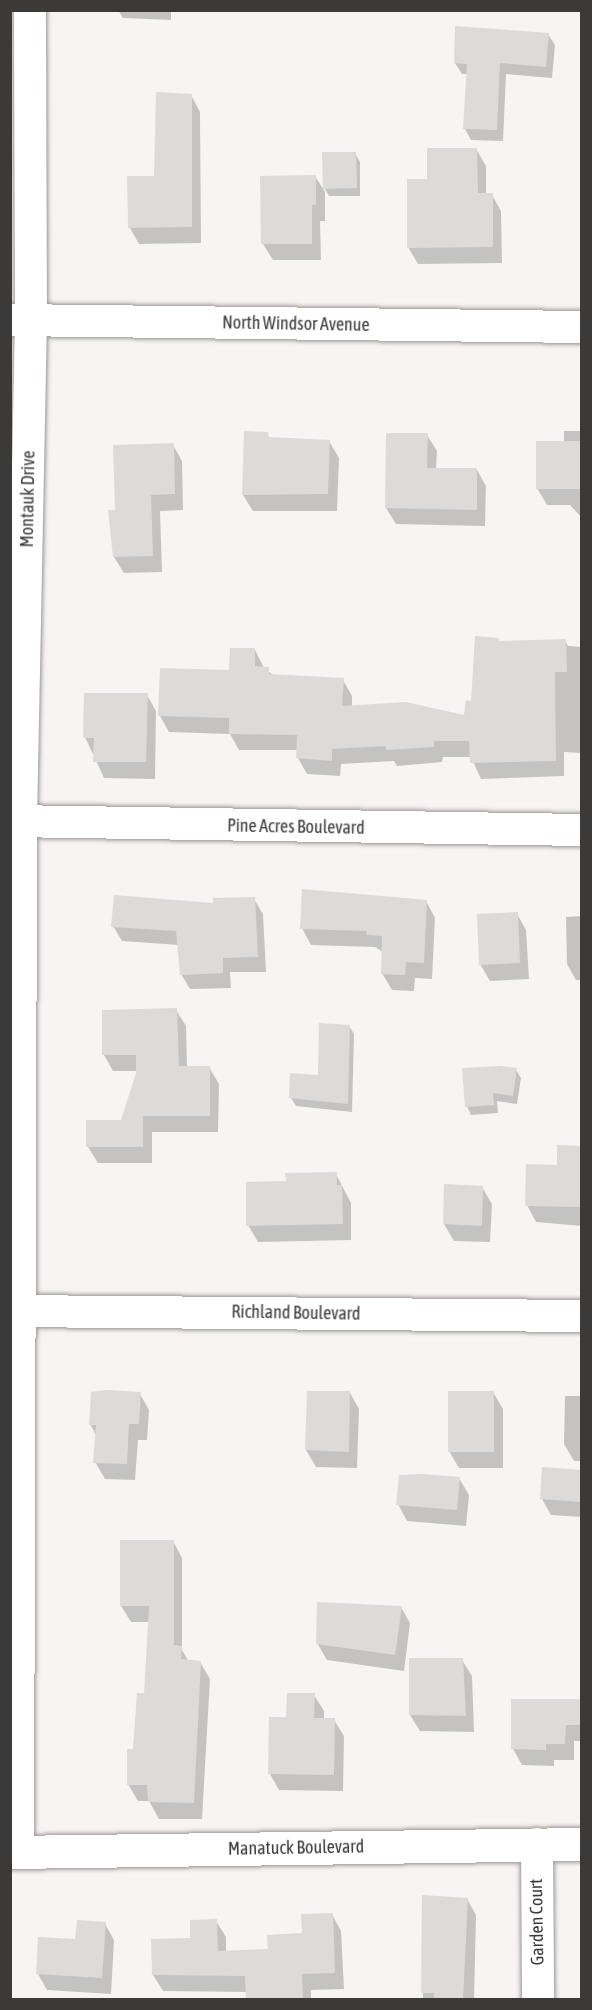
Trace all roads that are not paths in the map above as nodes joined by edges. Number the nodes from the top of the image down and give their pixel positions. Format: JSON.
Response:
{"nodes":[{"id":1,"x":30,"y":10,"type":"edge"},
{"id":2,"x":21,"y":320,"type":"edge"},
{"id":3,"x":582,"y":327,"type":"edge"},
{"id":4,"x":16,"y":821,"type":"edge"},
{"id":5,"x":582,"y":830,"type":"edge"},
{"id":6,"x":16,"y":1311,"type":"edge"},
{"id":7,"x":582,"y":1316,"type":"edge"},
{"id":8,"x":537,"y":1844,"type":"junction"},
{"id":9,"x":582,"y":1844,"type":"edge"},
{"id":10,"x":14,"y":1852,"type":"edge"},
{"id":11,"x":538,"y":2000,"type":"edge"}],
"edges":[{"from":1,"to":2,"type":"street","name":"Montauk Drive"},
{"from":2,"to":3,"type":"street","name":"North Windsor Avenue"},
{"from":2,"to":4,"type":"street","name":"Montauk Drive"},
{"from":4,"to":5,"type":"street","name":"Pine Acres Boulevard"},
{"from":4,"to":6,"type":"street","name":"Montauk Drive"},
{"from":6,"to":7,"type":"street","name":"Richland Boulevard"},
{"from":6,"to":10,"type":"street","name":"Montauk Drive"},
{"from":8,"to":9,"type":"street","name":"Manatuck Boulevard"},
{"from":8,"to":10,"type":"street","name":"Manatuck Boulevard"},
{"from":8,"to":11,"type":"street","name":"Garden Court"}]}
